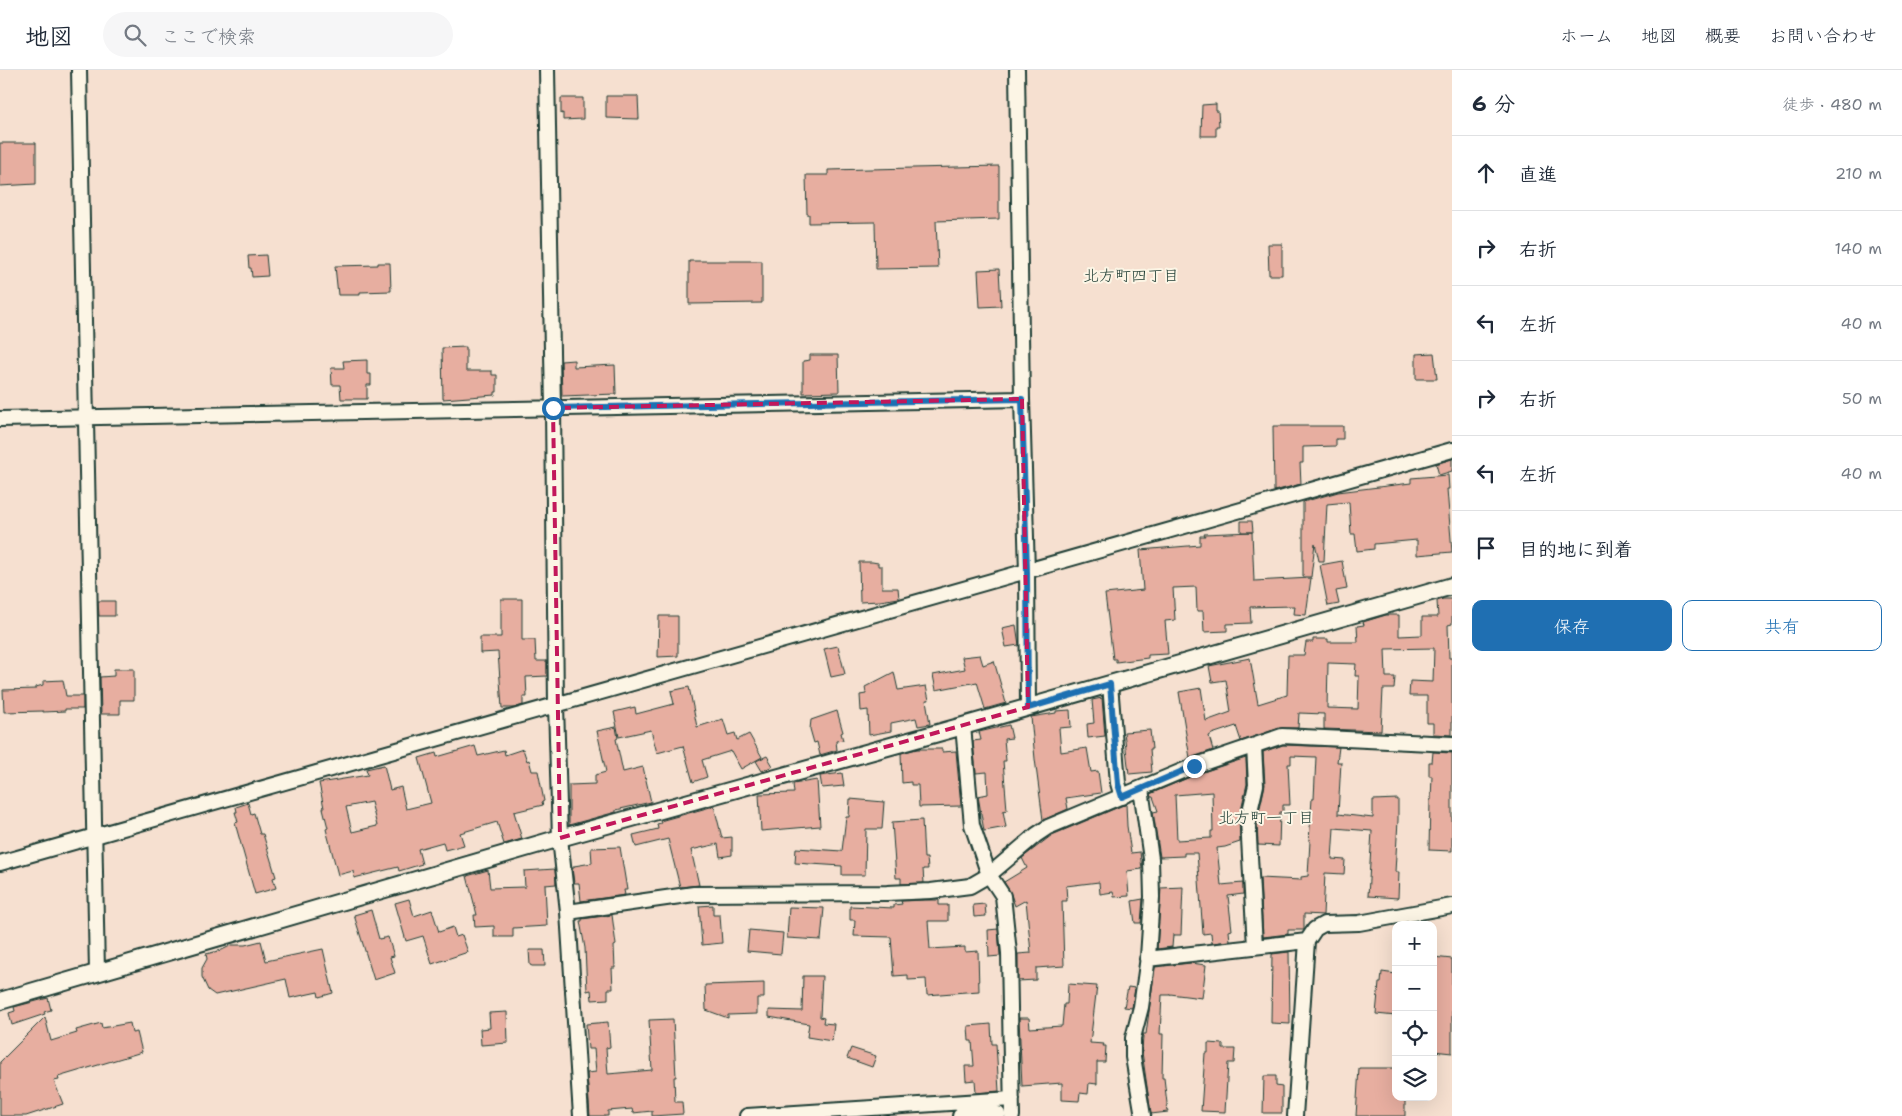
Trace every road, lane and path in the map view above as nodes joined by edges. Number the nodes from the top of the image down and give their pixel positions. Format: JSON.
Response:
{"nodes":[{"id":1,"x":79,"y":70,"type":"edge"},
{"id":2,"x":547,"y":70,"type":"edge"},
{"id":3,"x":1017,"y":70,"type":"edge"},
{"id":4,"x":1022,"y":399,"type":"junction"},
{"id":5,"x":553,"y":408,"type":"junction"},
{"id":6,"x":85,"y":418,"type":"junction"},
{"id":7,"x":0,"y":419,"type":"edge"},
{"id":8,"x":1452,"y":450,"type":"edge"},
{"id":9,"x":1027,"y":572,"type":"junction"},
{"id":10,"x":1452,"y":586,"type":"edge"},
{"id":11,"x":1110,"y":684,"type":"junction"},
{"id":12,"x":556,"y":705,"type":"junction"},
{"id":13,"x":1028,"y":708,"type":"junction"},
{"id":14,"x":963,"y":726,"type":"junction"},
{"id":15,"x":1452,"y":744,"type":"edge"},
{"id":16,"x":1254,"y":746,"type":"junction"},
{"id":17,"x":1141,"y":789,"type":"junction"},
{"id":18,"x":1122,"y":797,"type":"junction"},
{"id":19,"x":94,"y":836,"type":"junction"},
{"id":20,"x":560,"y":838,"type":"junction"},
{"id":21,"x":0,"y":863,"type":"edge"},
{"id":22,"x":989,"y":875,"type":"junction"},
{"id":23,"x":1452,"y":906,"type":"edge"},
{"id":24,"x":568,"y":912,"type":"junction"},
{"id":25,"x":1307,"y":941,"type":"junction"},
{"id":26,"x":1255,"y":947,"type":"junction"},
{"id":27,"x":1147,"y":960,"type":"junction"},
{"id":28,"x":97,"y":972,"type":"junction"},
{"id":29,"x":0,"y":1001,"type":"edge"},
{"id":30,"x":1012,"y":1099,"type":"junction"},
{"id":31,"x":581,"y":1116,"type":"edge"},
{"id":32,"x":747,"y":1116,"type":"edge"},
{"id":33,"x":960,"y":1116,"type":"edge"},
{"id":34,"x":998,"y":1116,"type":"edge"},
{"id":35,"x":1012,"y":1116,"type":"edge"},
{"id":36,"x":1144,"y":1116,"type":"edge"},
{"id":37,"x":1295,"y":1116,"type":"edge"}],
"edges":[{"from":1,"to":6,"type":"street"},
{"from":2,"to":5,"type":"street"},
{"from":3,"to":4,"type":"street"},
{"from":4,"to":5,"type":"street"},
{"from":4,"to":9,"type":"street"},
{"from":5,"to":6,"type":"street"},
{"from":5,"to":12,"type":"street"},
{"from":6,"to":7,"type":"street"},
{"from":6,"to":19,"type":"street"},
{"from":8,"to":9,"type":"street"},
{"from":9,"to":12,"type":"street"},
{"from":9,"to":13,"type":"street"},
{"from":10,"to":11,"type":"street"},
{"from":11,"to":13,"type":"street"},
{"from":11,"to":18,"type":"street"},
{"from":12,"to":19,"type":"street"},
{"from":12,"to":20,"type":"street"},
{"from":13,"to":14,"type":"street"},
{"from":14,"to":20,"type":"street"},
{"from":14,"to":22,"type":"street"},
{"from":15,"to":16,"type":"street"},
{"from":16,"to":17,"type":"street"},
{"from":16,"to":26,"type":"street"},
{"from":17,"to":18,"type":"street"},
{"from":17,"to":27,"type":"street"},
{"from":18,"to":22,"type":"street"},
{"from":19,"to":21,"type":"street"},
{"from":19,"to":28,"type":"street"},
{"from":20,"to":24,"type":"street"},
{"from":20,"to":28,"type":"street"},
{"from":22,"to":24,"type":"street"},
{"from":22,"to":30,"type":"street"},
{"from":23,"to":25,"type":"street"},
{"from":24,"to":31,"type":"street"},
{"from":25,"to":26,"type":"street"},
{"from":25,"to":37,"type":"street"},
{"from":26,"to":27,"type":"street"},
{"from":27,"to":36,"type":"street"},
{"from":28,"to":29,"type":"street"},
{"from":30,"to":32,"type":"street"},
{"from":30,"to":35,"type":"street"},
{"from":33,"to":34,"type":"street"}]}
